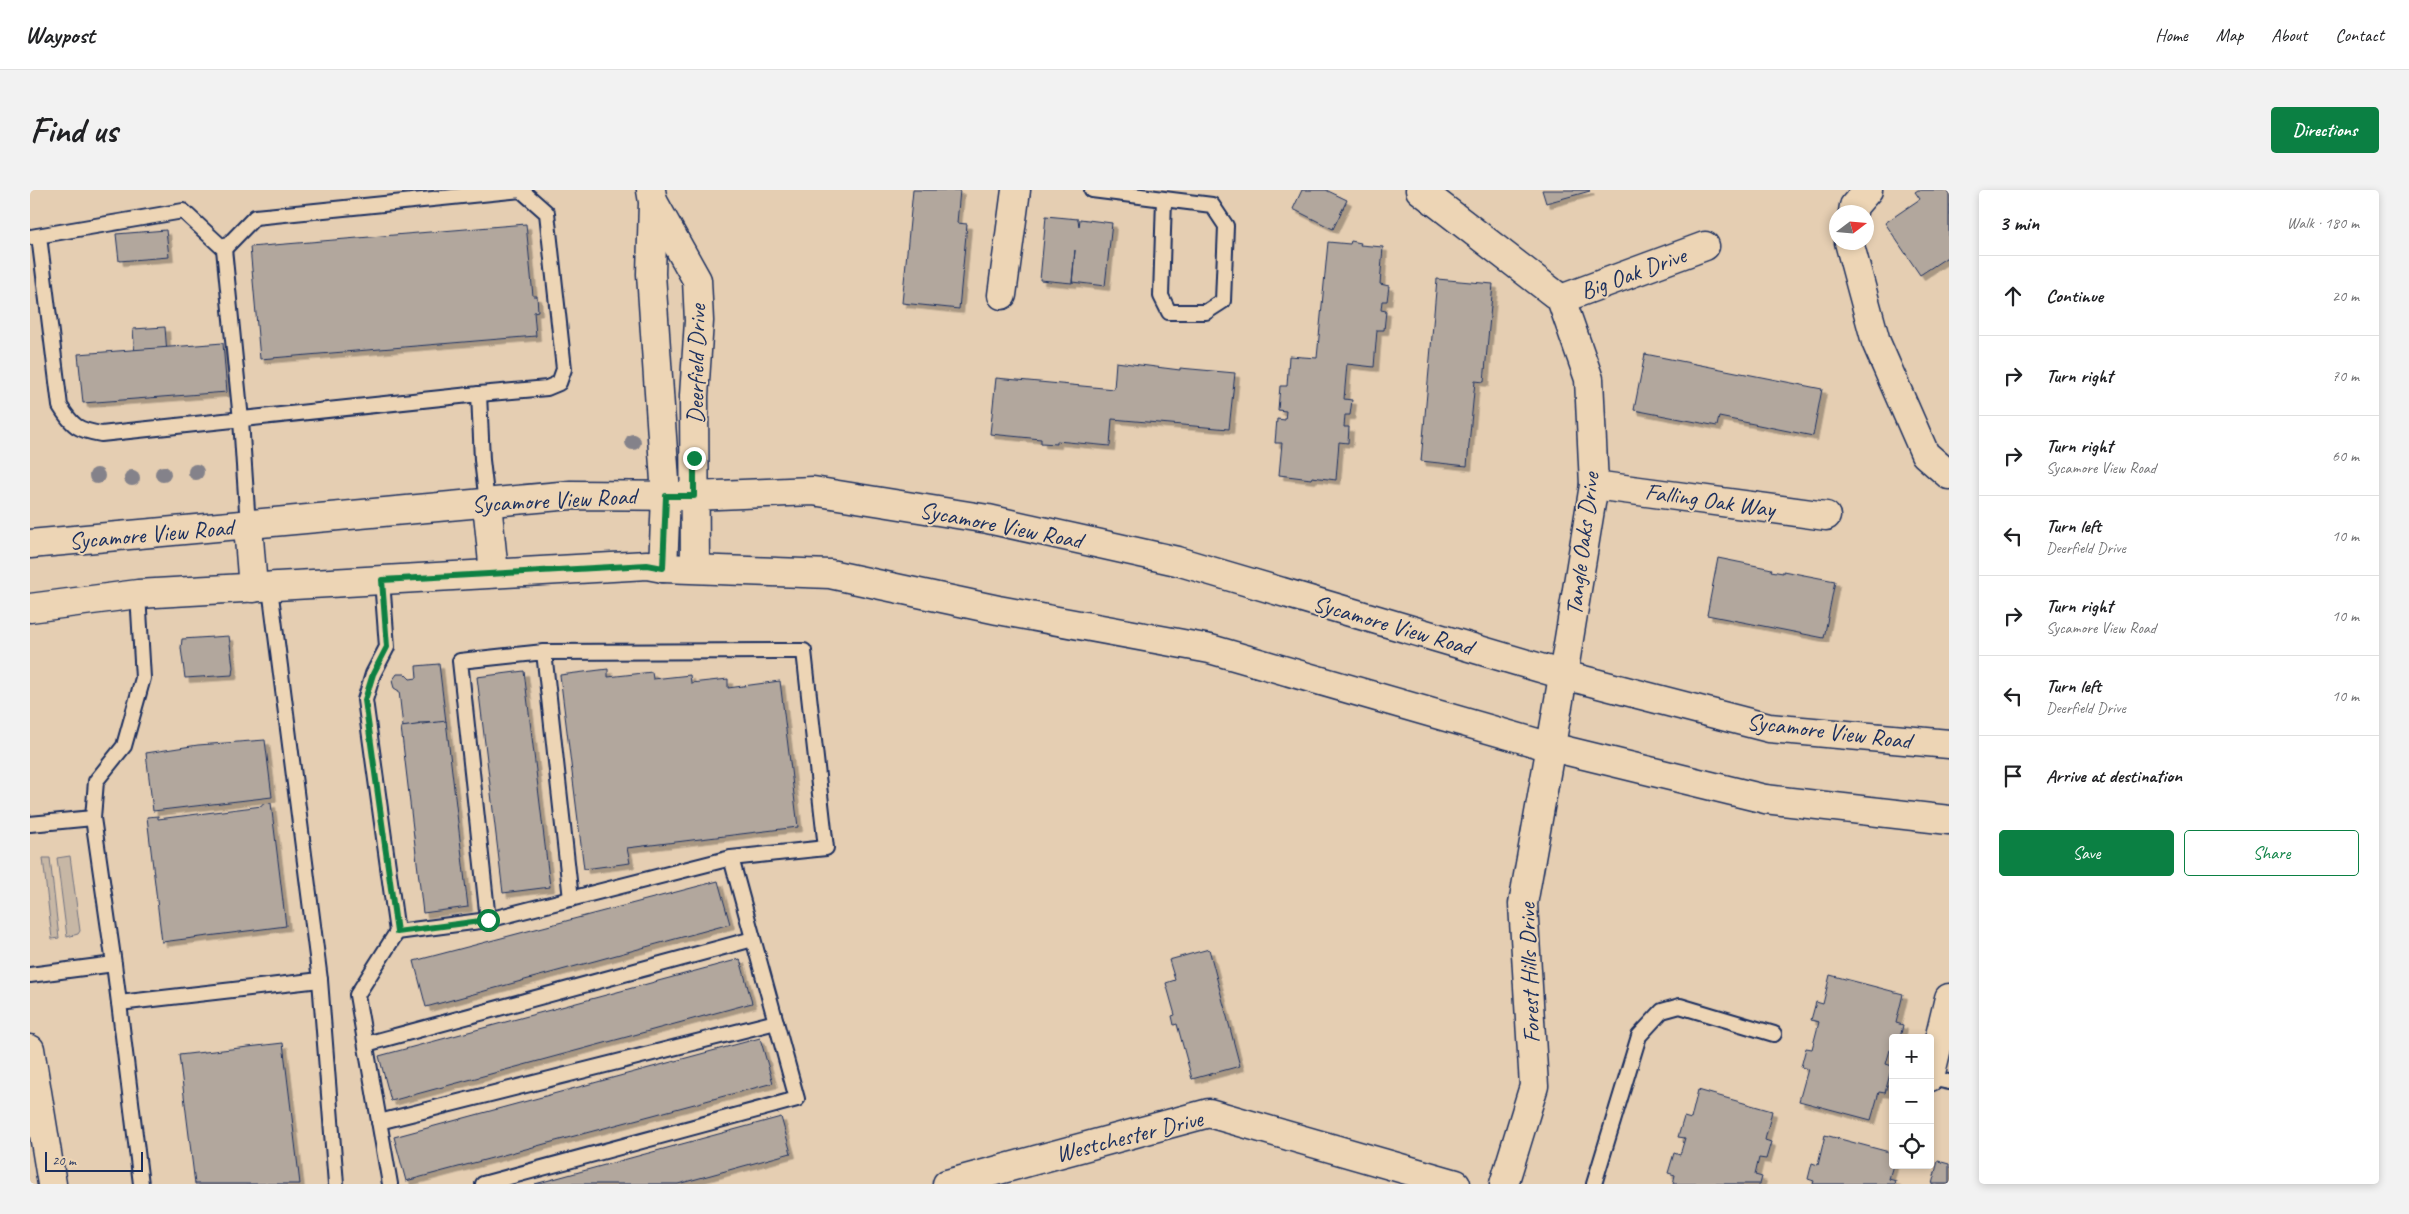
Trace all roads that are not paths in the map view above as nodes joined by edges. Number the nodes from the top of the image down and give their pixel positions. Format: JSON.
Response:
{"nodes":[{"id":1,"x":1016,"y":190,"type":"edge"},
{"id":2,"x":1092,"y":190,"type":"edge"},
{"id":3,"x":1420,"y":190,"type":"edge"},
{"id":4,"x":1868,"y":190,"type":"edge"},
{"id":5,"x":652,"y":196,"type":"edge"},
{"id":6,"x":1164,"y":199,"type":"junction"},
{"id":7,"x":1855,"y":205,"type":"edge"},
{"id":8,"x":34,"y":237,"type":"edge"},
{"id":9,"x":1705,"y":246,"type":"dead end"},
{"id":10,"x":224,"y":249,"type":"junction"},
{"id":11,"x":1851,"y":250,"type":"edge"},
{"id":12,"x":1002,"y":295,"type":"dead end"},
{"id":13,"x":1561,"y":300,"type":"junction"},
{"id":14,"x":479,"y":394,"type":"junction"},
{"id":15,"x":241,"y":420,"type":"junction"},
{"id":16,"x":1949,"y":475,"type":"edge"},
{"id":17,"x":1594,"y":485,"type":"junction"},
{"id":18,"x":666,"y":496,"type":"junction"},
{"id":19,"x":694,"y":496,"type":"junction"},
{"id":20,"x":487,"y":503,"type":"junction"},
{"id":21,"x":1826,"y":516,"type":"dead end"},
{"id":22,"x":248,"y":526,"type":"junction"},
{"id":23,"x":30,"y":544,"type":"edge"},
{"id":24,"x":663,"y":568,"type":"junction"},
{"id":25,"x":695,"y":568,"type":"junction"},
{"id":26,"x":494,"y":572,"type":"junction"},
{"id":27,"x":382,"y":580,"type":"junction"},
{"id":28,"x":262,"y":588,"type":"junction"},
{"id":29,"x":138,"y":594,"type":"junction"},
{"id":30,"x":30,"y":608,"type":"edge"},
{"id":31,"x":544,"y":652,"type":"junction"},
{"id":32,"x":1561,"y":688,"type":"junction"},
{"id":33,"x":1949,"y":744,"type":"edge"},
{"id":34,"x":1551,"y":747,"type":"junction"},
{"id":35,"x":93,"y":818,"type":"junction"},
{"id":36,"x":1949,"y":820,"type":"edge"},
{"id":37,"x":30,"y":824,"type":"edge"},
{"id":38,"x":731,"y":858,"type":"junction"},
{"id":39,"x":571,"y":899,"type":"junction"},
{"id":40,"x":488,"y":920,"type":"junction"},
{"id":41,"x":397,"y":932,"type":"junction"},
{"id":42,"x":753,"y":938,"type":"junction"},
{"id":43,"x":114,"y":964,"type":"junction"},
{"id":44,"x":30,"y":975,"type":"edge"},
{"id":45,"x":320,"y":980,"type":"junction"},
{"id":46,"x":1949,"y":998,"type":"edge"},
{"id":47,"x":120,"y":1003,"type":"junction"},
{"id":48,"x":776,"y":1022,"type":"junction"},
{"id":49,"x":1774,"y":1034,"type":"dead end"},
{"id":50,"x":366,"y":1044,"type":"junction"},
{"id":51,"x":30,"y":1049,"type":"edge"},
{"id":52,"x":1934,"y":1061,"type":"edge"},
{"id":53,"x":1934,"y":1079,"type":"edge"},
{"id":54,"x":1949,"y":1082,"type":"edge"},
{"id":55,"x":33,"y":1084,"type":"edge"},
{"id":56,"x":379,"y":1122,"type":"junction"},
{"id":57,"x":52,"y":1184,"type":"edge"},
{"id":58,"x":141,"y":1184,"type":"edge"},
{"id":59,"x":336,"y":1184,"type":"edge"},
{"id":60,"x":390,"y":1184,"type":"edge"},
{"id":61,"x":483,"y":1184,"type":"edge"},
{"id":62,"x":947,"y":1184,"type":"edge"},
{"id":63,"x":1456,"y":1184,"type":"edge"},
{"id":64,"x":1504,"y":1184,"type":"edge"},
{"id":65,"x":1594,"y":1184,"type":"edge"}],
"edges":[{"from":1,"to":12,"type":"main road"},
{"from":2,"to":6,"type":"lane"},
{"from":3,"to":13,"type":"main road"},
{"from":4,"to":7,"type":"main road"},
{"from":5,"to":18,"type":"main road","name":"Deerfield Drive"},
{"from":5,"to":19,"type":"main road","name":"Deerfield Drive"},
{"from":6,"to":6,"type":"lane"},
{"from":8,"to":10,"type":"lane"},
{"from":8,"to":15,"type":"lane"},
{"from":9,"to":13,"type":"main road","name":"Big Oak Drive"},
{"from":10,"to":14,"type":"lane"},
{"from":10,"to":15,"type":"lane"},
{"from":11,"to":16,"type":"main road"},
{"from":13,"to":17,"type":"main road","name":"Tangle Oaks Drive"},
{"from":14,"to":15,"type":"lane"},
{"from":14,"to":20,"type":"lane"},
{"from":15,"to":22,"type":"lane"},
{"from":17,"to":21,"type":"main road","name":"Falling Oak Way"},
{"from":17,"to":32,"type":"main road","name":"Tangle Oaks Drive"},
{"from":18,"to":19,"type":"main road","name":"Sycamore View Road"},
{"from":18,"to":20,"type":"main road","name":"Sycamore View Road"},
{"from":18,"to":24,"type":"main road","name":"Deerfield Drive"},
{"from":19,"to":25,"type":"main road","name":"Deerfield Drive"},
{"from":19,"to":32,"type":"main road","name":"Sycamore View Road"},
{"from":20,"to":22,"type":"main road","name":"Sycamore View Road"},
{"from":20,"to":26,"type":"main road"},
{"from":22,"to":23,"type":"main road","name":"Sycamore View Road"},
{"from":22,"to":28,"type":"main road"},
{"from":24,"to":25,"type":"main road"},
{"from":24,"to":26,"type":"main road"},
{"from":25,"to":34,"type":"main road"},
{"from":26,"to":27,"type":"main road"},
{"from":27,"to":28,"type":"main road"},
{"from":27,"to":41,"type":"lane"},
{"from":28,"to":29,"type":"main road"},
{"from":28,"to":45,"type":"lane"},
{"from":29,"to":30,"type":"main road"},
{"from":29,"to":35,"type":"lane"},
{"from":31,"to":38,"type":"lane"},
{"from":31,"to":39,"type":"lane"},
{"from":31,"to":40,"type":"lane"},
{"from":32,"to":33,"type":"main road","name":"Sycamore View Road"},
{"from":32,"to":34,"type":"main road","name":"Forest Hills Drive"},
{"from":34,"to":36,"type":"main road"},
{"from":34,"to":64,"type":"main road","name":"Forest Hills Drive"},
{"from":35,"to":37,"type":"lane"},
{"from":35,"to":43,"type":"lane"},
{"from":38,"to":39,"type":"lane"},
{"from":38,"to":42,"type":"lane"},
{"from":39,"to":40,"type":"lane"},
{"from":40,"to":41,"type":"lane"},
{"from":41,"to":50,"type":"lane"},
{"from":42,"to":48,"type":"lane"},
{"from":42,"to":50,"type":"lane"},
{"from":43,"to":44,"type":"lane"},
{"from":43,"to":47,"type":"lane"},
{"from":45,"to":47,"type":"lane"},
{"from":45,"to":59,"type":"lane"},
{"from":46,"to":52,"type":"main road"},
{"from":47,"to":58,"type":"lane"},
{"from":48,"to":56,"type":"lane"},
{"from":48,"to":61,"type":"lane"},
{"from":49,"to":65,"type":"lane"},
{"from":50,"to":56,"type":"lane"},
{"from":51,"to":55,"type":"main road"},
{"from":53,"to":54,"type":"lane"},
{"from":55,"to":57,"type":"main road"},
{"from":56,"to":60,"type":"lane"},
{"from":62,"to":63,"type":"main road","name":"Westchester Drive"}]}
